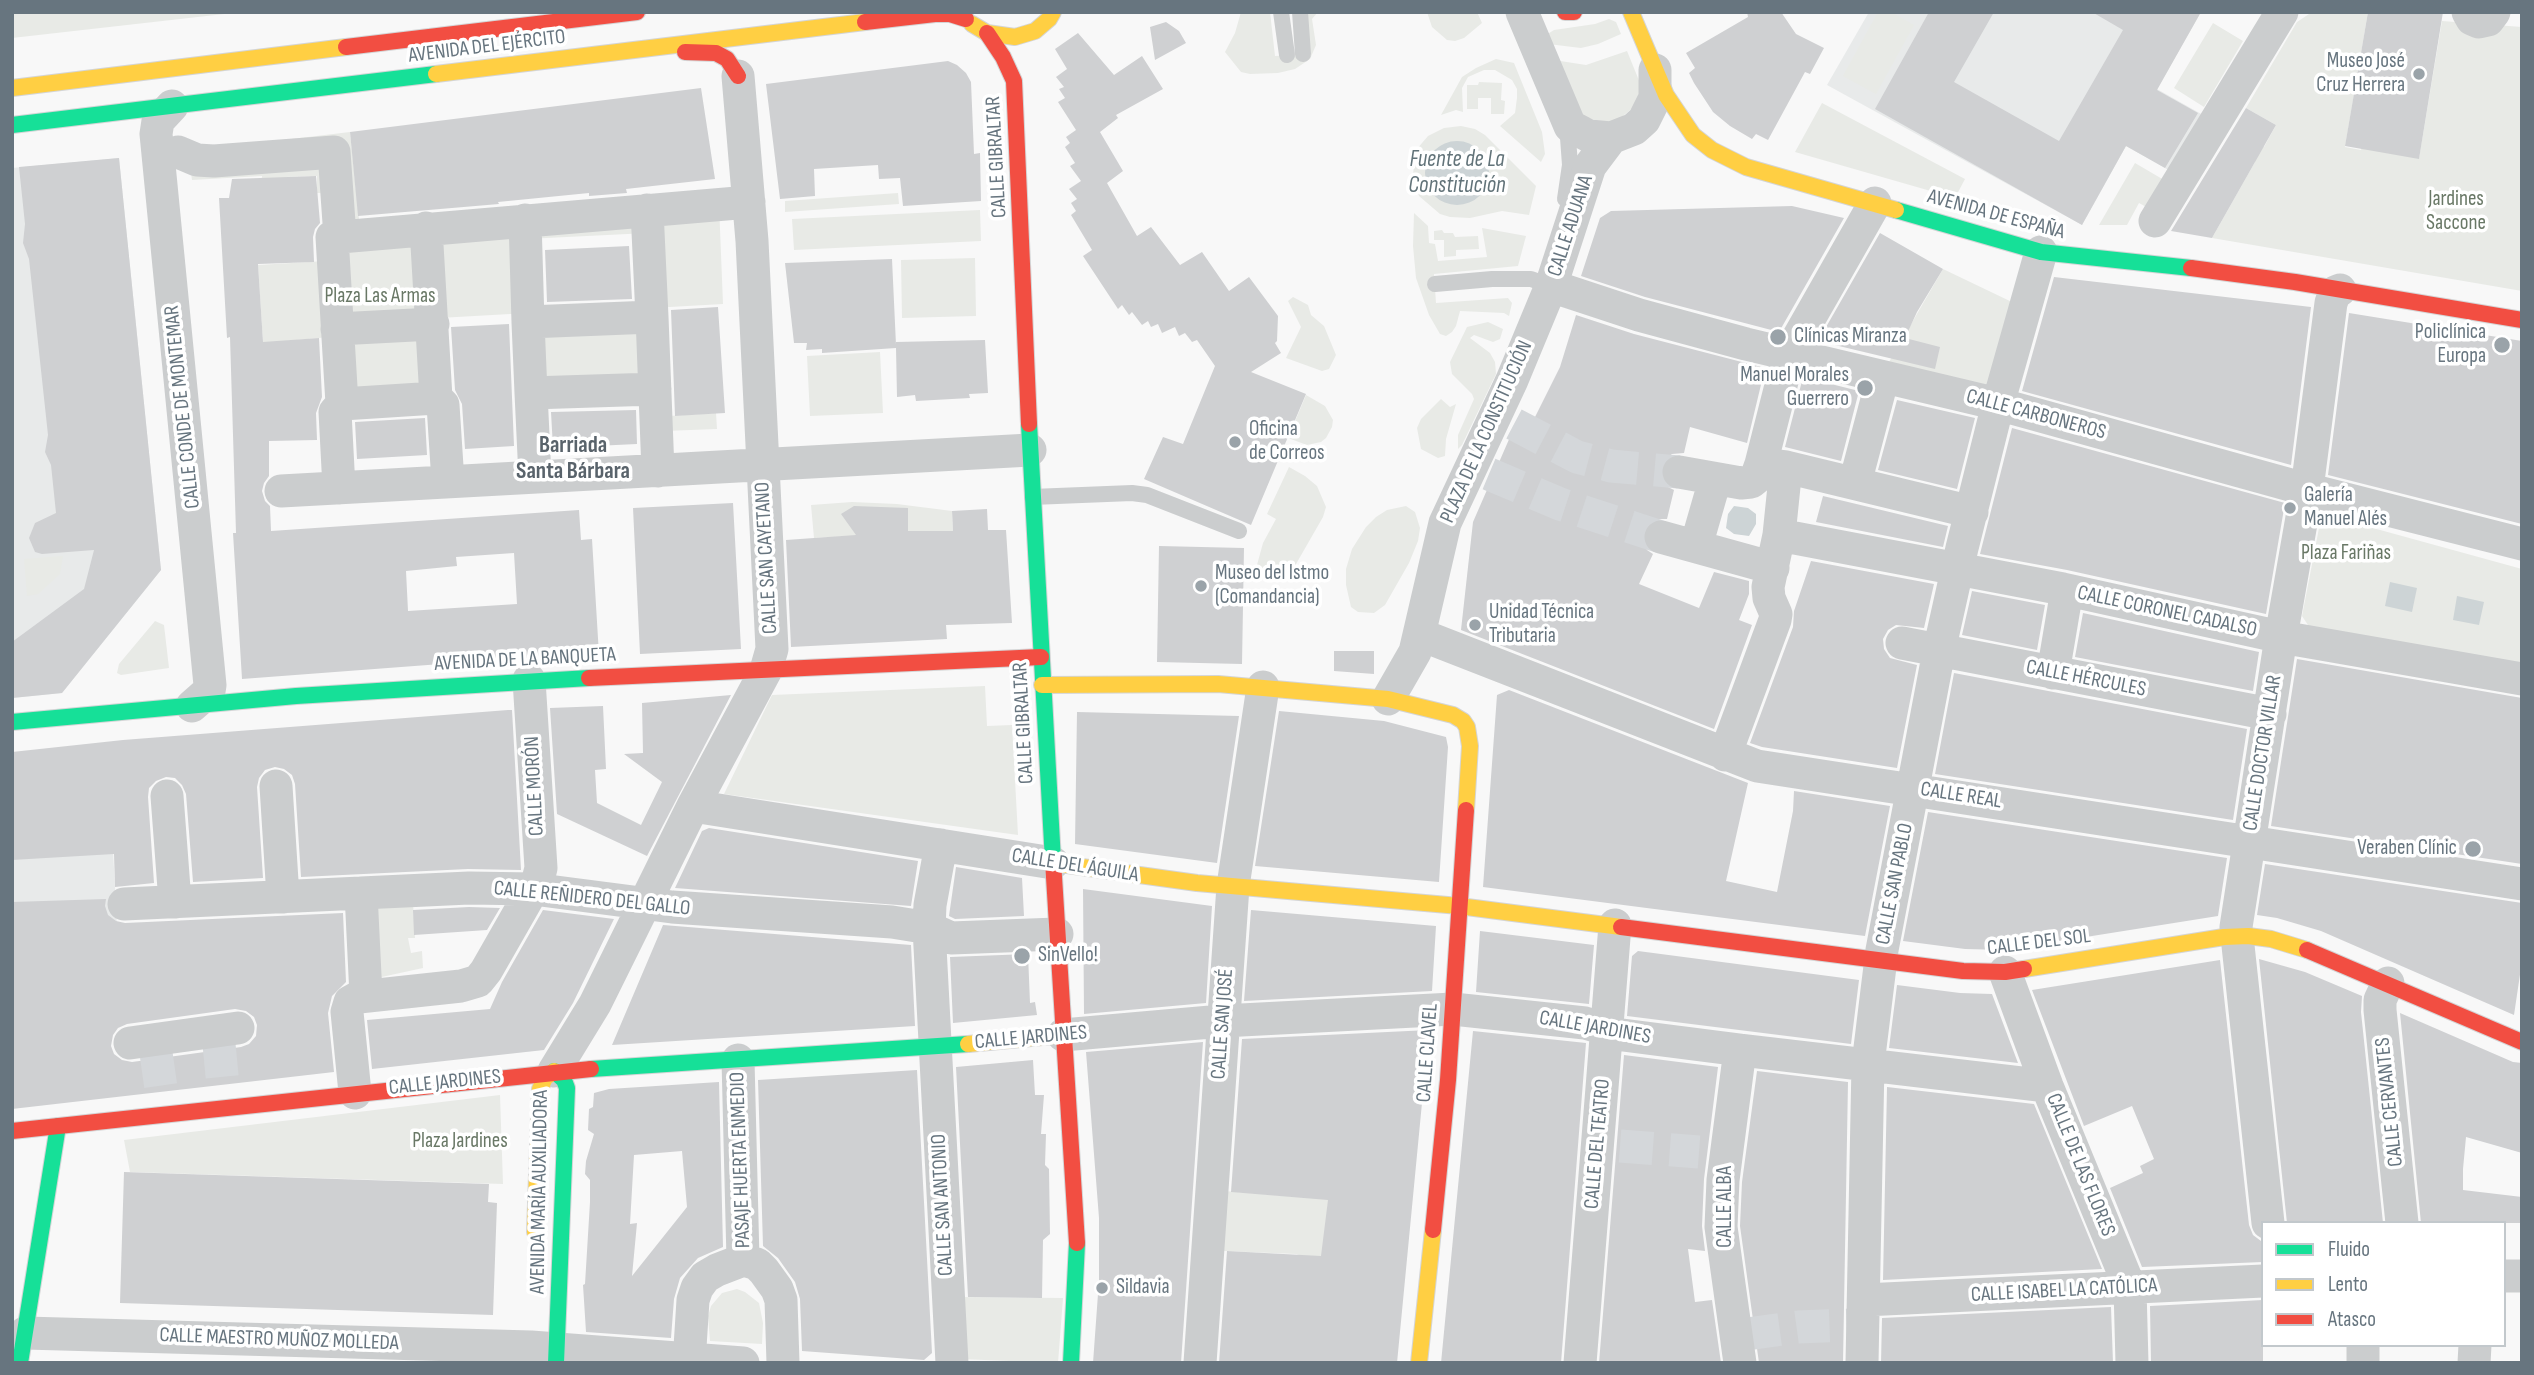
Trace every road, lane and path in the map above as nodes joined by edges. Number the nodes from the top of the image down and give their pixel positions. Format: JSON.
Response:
{"nodes":[{"id":1,"x":637,"y":12,"type":"edge"},
{"id":2,"x":1053,"y":12,"type":"edge"},
{"id":3,"x":1281,"y":12,"type":"edge"},
{"id":4,"x":1300,"y":12,"type":"edge"},
{"id":5,"x":1522,"y":12,"type":"edge"},
{"id":6,"x":1564,"y":12,"type":"edge"},
{"id":7,"x":1574,"y":12,"type":"edge"},
{"id":8,"x":1631,"y":12,"type":"edge"},
{"id":9,"x":2282,"y":12,"type":"edge"},
{"id":10,"x":2468,"y":12,"type":"edge"},
{"id":11,"x":2494,"y":12,"type":"edge"},
{"id":12,"x":963,"y":16,"type":"edge"},
{"id":13,"x":794,"y":30,"type":"junction"},
{"id":14,"x":1032,"y":32,"type":"junction"},
{"id":15,"x":987,"y":33,"type":"junction"},
{"id":16,"x":643,"y":49,"type":"junction"},
{"id":17,"x":745,"y":61,"type":"junction"},
{"id":18,"x":1655,"y":70,"type":"junction"},
{"id":19,"x":1014,"y":81,"type":"junction"},
{"id":20,"x":12,"y":88,"type":"edge"},
{"id":21,"x":172,"y":106,"type":"junction"},
{"id":22,"x":1565,"y":118,"type":"junction"},
{"id":23,"x":12,"y":125,"type":"edge"},
{"id":24,"x":1611,"y":138,"type":"junction"},
{"id":25,"x":178,"y":152,"type":"dead end"},
{"id":26,"x":749,"y":202,"type":"junction"},
{"id":27,"x":1875,"y":204,"type":"junction"},
{"id":28,"x":647,"y":210,"type":"junction"},
{"id":29,"x":525,"y":220,"type":"junction"},
{"id":30,"x":2155,"y":221,"type":"dead end"},
{"id":31,"x":426,"y":228,"type":"junction"},
{"id":32,"x":340,"y":237,"type":"junction"},
{"id":33,"x":2041,"y":252,"type":"junction"},
{"id":34,"x":1543,"y":287,"type":"junction"},
{"id":35,"x":2340,"y":290,"type":"junction"},
{"id":36,"x":652,"y":312,"type":"junction"},
{"id":37,"x":2522,"y":320,"type":"edge"},
{"id":38,"x":528,"y":322,"type":"junction"},
{"id":39,"x":433,"y":324,"type":"junction"},
{"id":40,"x":337,"y":329,"type":"junction"},
{"id":41,"x":1789,"y":354,"type":"junction"},
{"id":42,"x":1883,"y":377,"type":"junction"},
{"id":43,"x":655,"y":388,"type":"junction"},
{"id":44,"x":531,"y":393,"type":"junction"},
{"id":45,"x":436,"y":398,"type":"junction"},
{"id":46,"x":342,"y":404,"type":"junction"},
{"id":47,"x":1998,"y":404,"type":"junction"},
{"id":48,"x":1030,"y":450,"type":"junction"},
{"id":49,"x":1771,"y":459,"type":"junction"},
{"id":50,"x":761,"y":465,"type":"junction"},
{"id":51,"x":658,"y":471,"type":"junction"},
{"id":52,"x":1679,"y":472,"type":"tunnel mouth"},
{"id":53,"x":535,"y":477,"type":"junction"},
{"id":54,"x":1715,"y":480,"type":"junction"},
{"id":55,"x":1842,"y":480,"type":"junction"},
{"id":56,"x":448,"y":482,"type":"junction"},
{"id":57,"x":339,"y":488,"type":"junction"},
{"id":58,"x":2307,"y":489,"type":"junction"},
{"id":59,"x":281,"y":491,"type":"dead end"},
{"id":60,"x":1032,"y":497,"type":"junction"},
{"id":61,"x":1972,"y":512,"type":"junction"},
{"id":62,"x":1238,"y":531,"type":"dead end"},
{"id":63,"x":1779,"y":535,"type":"junction"},
{"id":64,"x":1661,"y":537,"type":"tunnel mouth"},
{"id":65,"x":2522,"y":544,"type":"edge"},
{"id":66,"x":1696,"y":546,"type":"junction"},
{"id":67,"x":1773,"y":568,"type":"junction"},
{"id":68,"x":1957,"y":569,"type":"junction"},
{"id":69,"x":2067,"y":590,"type":"junction"},
{"id":70,"x":1420,"y":636,"type":"junction"},
{"id":71,"x":2281,"y":637,"type":"junction"},
{"id":72,"x":1902,"y":643,"type":"dead end"},
{"id":73,"x":1939,"y":651,"type":"junction"},
{"id":74,"x":1041,"y":657,"type":"junction"},
{"id":75,"x":766,"y":670,"type":"junction"},
{"id":76,"x":2053,"y":673,"type":"junction"},
{"id":77,"x":2522,"y":679,"type":"edge"},
{"id":78,"x":529,"y":680,"type":"junction"},
{"id":79,"x":1042,"y":685,"type":"junction"},
{"id":80,"x":1263,"y":687,"type":"junction"},
{"id":81,"x":1394,"y":689,"type":"junction"},
{"id":82,"x":192,"y":706,"type":"junction"},
{"id":83,"x":2270,"y":714,"type":"junction"},
{"id":84,"x":12,"y":722,"type":"edge"},
{"id":85,"x":1725,"y":755,"type":"junction"},
{"id":86,"x":276,"y":786,"type":"dead end"},
{"id":87,"x":1914,"y":789,"type":"junction"},
{"id":88,"x":167,"y":796,"type":"dead end"},
{"id":89,"x":693,"y":806,"type":"junction"},
{"id":90,"x":2250,"y":843,"type":"junction"},
{"id":91,"x":941,"y":845,"type":"junction"},
{"id":92,"x":1053,"y":863,"type":"junction"},
{"id":93,"x":2522,"y":884,"type":"edge"},
{"id":94,"x":1233,"y":886,"type":"junction"},
{"id":95,"x":533,"y":889,"type":"junction"},
{"id":96,"x":361,"y":893,"type":"junction"},
{"id":97,"x":283,"y":897,"type":"junction"},
{"id":98,"x":175,"y":902,"type":"junction"},
{"id":99,"x":644,"y":903,"type":"junction"},
{"id":100,"x":124,"y":904,"type":"dead end"},
{"id":101,"x":1459,"y":906,"type":"junction"},
{"id":102,"x":1615,"y":925,"type":"junction"},
{"id":103,"x":929,"y":928,"type":"junction"},
{"id":104,"x":1057,"y":934,"type":"junction"},
{"id":105,"x":2236,"y":935,"type":"junction"},
{"id":106,"x":1881,"y":961,"type":"junction"},
{"id":107,"x":2005,"y":972,"type":"junction"},
{"id":108,"x":2388,"y":983,"type":"junction"},
{"id":109,"x":366,"y":996,"type":"junction"},
{"id":110,"x":1453,"y":1009,"type":"junction"},
{"id":111,"x":1222,"y":1021,"type":"junction"},
{"id":112,"x":1607,"y":1033,"type":"junction"},
{"id":113,"x":225,"y":1034,"type":"dead end"},
{"id":114,"x":1063,"y":1035,"type":"junction"},
{"id":115,"x":2522,"y":1042,"type":"edge"},
{"id":116,"x":147,"y":1045,"type":"dead end"},
{"id":117,"x":935,"y":1047,"type":"junction"},
{"id":118,"x":1740,"y":1050,"type":"junction"},
{"id":119,"x":738,"y":1060,"type":"junction"},
{"id":120,"x":1868,"y":1064,"type":"junction"},
{"id":121,"x":554,"y":1071,"type":"junction"},
{"id":122,"x":2047,"y":1086,"type":"junction"},
{"id":123,"x":355,"y":1093,"type":"junction"},
{"id":124,"x":58,"y":1126,"type":"junction"},
{"id":125,"x":12,"y":1131,"type":"edge"},
{"id":126,"x":2268,"y":1221,"type":"edge"},
{"id":127,"x":2402,"y":1221,"type":"edge"},
{"id":128,"x":534,"y":1251,"type":"dead end"},
{"id":129,"x":743,"y":1259,"type":"junction"},
{"id":130,"x":2261,"y":1281,"type":"edge"},
{"id":131,"x":2130,"y":1288,"type":"junction"},
{"id":132,"x":30,"y":1298,"type":"junction"},
{"id":133,"x":12,"y":1300,"type":"edge"},
{"id":134,"x":1860,"y":1316,"type":"junction"},
{"id":135,"x":1741,"y":1345,"type":"edge"},
{"id":136,"x":22,"y":1348,"type":"edge"},
{"id":137,"x":541,"y":1350,"type":"edge"},
{"id":138,"x":690,"y":1360,"type":"edge"},
{"id":139,"x":743,"y":1363,"type":"edge"},
{"id":140,"x":783,"y":1363,"type":"edge"},
{"id":141,"x":952,"y":1363,"type":"edge"},
{"id":142,"x":1071,"y":1363,"type":"edge"},
{"id":143,"x":1200,"y":1363,"type":"edge"},
{"id":144,"x":1419,"y":1363,"type":"edge"},
{"id":145,"x":1580,"y":1363,"type":"edge"},
{"id":146,"x":1862,"y":1363,"type":"edge"},
{"id":147,"x":2132,"y":1363,"type":"edge"}],
"edges":[{"from":1,"to":20,"type":"main road","name":"AVENIDA DEL EJÉRCITO"},
{"from":2,"to":14,"type":"main road"},
{"from":3,"to":4,"type":"lane"},
{"from":5,"to":22,"type":"street"},
{"from":6,"to":7,"type":"main road"},
{"from":8,"to":18,"type":"main road","name":"AVENIDA DE ESPAÑA"},
{"from":9,"to":30,"type":"street"},
{"from":10,"to":11,"type":"street"},
{"from":12,"to":13,"type":"main road","name":"AVENIDA DEL EJÉRCITO"},
{"from":12,"to":15,"type":"main road"},
{"from":13,"to":16,"type":"main road","name":"AVENIDA DEL EJÉRCITO"},
{"from":13,"to":17,"type":"main road"},
{"from":14,"to":15,"type":"main road"},
{"from":14,"to":19,"type":"main road","name":"CALLE GIBRALTAR"},
{"from":15,"to":19,"type":"main road","name":"CALLE GIBRALTAR"},
{"from":16,"to":17,"type":"main road"},
{"from":16,"to":21,"type":"main road","name":"AVENIDA DEL EJÉRCITO"},
{"from":17,"to":26,"type":"street","name":"CALLE SAN CAYETANO"},
{"from":18,"to":24,"type":"street","name":"CALLE ADUANA"},
{"from":18,"to":27,"type":"main road","name":"AVENIDA DE ESPAÑA"},
{"from":19,"to":48,"type":"main road","name":"CALLE GIBRALTAR"},
{"from":21,"to":23,"type":"main road","name":"AVENIDA DEL EJÉRCITO"},
{"from":21,"to":82,"type":"street","name":"CALLE CONDE DE MONTEMAR"},
{"from":22,"to":24,"type":"street"},
{"from":22,"to":34,"type":"lane","name":"CALLE ADUANA"},
{"from":24,"to":34,"type":"street","name":"CALLE ADUANA"},
{"from":25,"to":32,"type":"street"},
{"from":26,"to":28,"type":"street"},
{"from":26,"to":50,"type":"street","name":"CALLE SAN CAYETANO"},
{"from":27,"to":33,"type":"main road","name":"AVENIDA DE ESPAÑA"},
{"from":27,"to":41,"type":"street"},
{"from":28,"to":29,"type":"street"},
{"from":28,"to":36,"type":"street"},
{"from":29,"to":31,"type":"street"},
{"from":29,"to":38,"type":"street"},
{"from":31,"to":32,"type":"street"},
{"from":31,"to":39,"type":"street"},
{"from":32,"to":40,"type":"street"},
{"from":33,"to":35,"type":"main road","name":"AVENIDA DE ESPAÑA"},
{"from":33,"to":47,"type":"street","name":"CALLE SAN PABLO"},
{"from":34,"to":34,"type":"lane"},
{"from":34,"to":41,"type":"street","name":"CALLE CARBONEROS"},
{"from":34,"to":70,"type":"street","name":"PLAZA DE LA CONSTITUCIÓN"},
{"from":35,"to":37,"type":"main road","name":"AVENIDA DE ESPAÑA"},
{"from":35,"to":58,"type":"street","name":"CALLE DOCTOR VILLAR"},
{"from":36,"to":38,"type":"street"},
{"from":36,"to":43,"type":"street"},
{"from":38,"to":44,"type":"street"},
{"from":39,"to":40,"type":"street"},
{"from":39,"to":45,"type":"street"},
{"from":40,"to":46,"type":"street"},
{"from":41,"to":42,"type":"street","name":"CALLE CARBONEROS"},
{"from":41,"to":49,"type":"street"},
{"from":42,"to":47,"type":"street","name":"CALLE CARBONEROS"},
{"from":42,"to":55,"type":"street"},
{"from":43,"to":44,"type":"street"},
{"from":43,"to":51,"type":"street"},
{"from":44,"to":53,"type":"street"},
{"from":45,"to":46,"type":"street"},
{"from":45,"to":56,"type":"street"},
{"from":46,"to":57,"type":"street"},
{"from":47,"to":58,"type":"street","name":"CALLE CARBONEROS"},
{"from":47,"to":61,"type":"street","name":"CALLE SAN PABLO"},
{"from":48,"to":50,"type":"street"},
{"from":48,"to":60,"type":"main road","name":"CALLE GIBRALTAR"},
{"from":49,"to":54,"type":"street"},
{"from":49,"to":55,"type":"street"},
{"from":49,"to":63,"type":"street"},
{"from":50,"to":51,"type":"street"},
{"from":50,"to":75,"type":"street","name":"CALLE SAN CAYETANO"},
{"from":51,"to":53,"type":"street"},
{"from":52,"to":54,"type":"street"},
{"from":53,"to":56,"type":"street"},
{"from":54,"to":66,"type":"street"},
{"from":55,"to":61,"type":"street"},
{"from":56,"to":57,"type":"street"},
{"from":57,"to":59,"type":"street"},
{"from":58,"to":65,"type":"street","name":"CALLE CARBONEROS"},
{"from":58,"to":71,"type":"street","name":"CALLE DOCTOR VILLAR"},
{"from":60,"to":62,"type":"lane"},
{"from":60,"to":74,"type":"main road","name":"CALLE GIBRALTAR"},
{"from":61,"to":68,"type":"street","name":"CALLE SAN PABLO"},
{"from":63,"to":67,"type":"street"},
{"from":63,"to":68,"type":"street","name":"CALLE CORONEL CADALSO"},
{"from":64,"to":66,"type":"street"},
{"from":66,"to":67,"type":"street"},
{"from":67,"to":85,"type":"street"},
{"from":68,"to":69,"type":"street","name":"CALLE CORONEL CADALSO"},
{"from":68,"to":73,"type":"street","name":"CALLE SAN PABLO"},
{"from":69,"to":71,"type":"street","name":"CALLE CORONEL CADALSO"},
{"from":69,"to":76,"type":"street"},
{"from":70,"to":81,"type":"street","name":"PLAZA DE LA CONSTITUCIÓN"},
{"from":70,"to":85,"type":"street","name":"CALLE REAL"},
{"from":71,"to":77,"type":"street","name":"CALLE CORONEL CADALSO"},
{"from":71,"to":83,"type":"street","name":"CALLE DOCTOR VILLAR"},
{"from":72,"to":73,"type":"street","name":"CALLE HÉRCULES"},
{"from":73,"to":76,"type":"street","name":"CALLE HÉRCULES"},
{"from":73,"to":87,"type":"street","name":"CALLE SAN PABLO"},
{"from":74,"to":75,"type":"main road","name":"AVENIDA DE LA BANQUETA"},
{"from":74,"to":79,"type":"main road","name":"CALLE GIBRALTAR"},
{"from":75,"to":78,"type":"main road","name":"AVENIDA DE LA BANQUETA"},
{"from":75,"to":89,"type":"street","name":"CALLE SAN CAYETANO"},
{"from":76,"to":83,"type":"street","name":"CALLE HÉRCULES"},
{"from":78,"to":82,"type":"main road","name":"AVENIDA DE LA BANQUETA"},
{"from":78,"to":95,"type":"street","name":"CALLE MORÓN"},
{"from":79,"to":80,"type":"main road"},
{"from":79,"to":92,"type":"main road","name":"CALLE GIBRALTAR"},
{"from":80,"to":81,"type":"main road"},
{"from":80,"to":94,"type":"street","name":"CALLE SAN JOSÉ"},
{"from":81,"to":101,"type":"main road","name":"CALLE CLAVEL"},
{"from":82,"to":84,"type":"main road","name":"AVENIDA DE LA BANQUETA"},
{"from":83,"to":90,"type":"street","name":"CALLE DOCTOR VILLAR"},
{"from":85,"to":87,"type":"street","name":"CALLE REAL"},
{"from":86,"to":97,"type":"street"},
{"from":87,"to":90,"type":"street","name":"CALLE REAL"},
{"from":87,"to":106,"type":"street","name":"CALLE SAN PABLO"},
{"from":88,"to":98,"type":"street"},
{"from":89,"to":91,"type":"street","name":"CALLE DEL ÁGUILA"},
{"from":89,"to":99,"type":"street","name":"CALLE SAN CAYETANO"},
{"from":90,"to":93,"type":"street","name":"CALLE REAL"},
{"from":90,"to":105,"type":"street","name":"CALLE DOCTOR VILLAR"},
{"from":91,"to":92,"type":"street","name":"CALLE DEL ÁGUILA"},
{"from":91,"to":103,"type":"street","name":"CALLE SAN ANTONIO"},
{"from":92,"to":94,"type":"main road","name":"CALLE DEL ÁGUILA"},
{"from":92,"to":104,"type":"main road","name":"CALLE GIBRALTAR"},
{"from":94,"to":101,"type":"main road","name":"CALLE DEL ÁGUILA"},
{"from":94,"to":111,"type":"street","name":"CALLE SAN JOSÉ"},
{"from":95,"to":96,"type":"street","name":"CALLE REÑIDERO DEL GALLO"},
{"from":95,"to":99,"type":"street","name":"CALLE REÑIDERO DEL GALLO"},
{"from":95,"to":109,"type":"street","name":"CALLE MORÓN"},
{"from":96,"to":97,"type":"street","name":"CALLE REÑIDERO DEL GALLO"},
{"from":96,"to":109,"type":"street"},
{"from":97,"to":98,"type":"street","name":"CALLE REÑIDERO DEL GALLO"},
{"from":98,"to":100,"type":"street","name":"CALLE REÑIDERO DEL GALLO"},
{"from":99,"to":103,"type":"street","name":"CALLE REÑIDERO DEL GALLO"},
{"from":99,"to":121,"type":"street","name":"CALLE SAN CAYETANO"},
{"from":101,"to":102,"type":"main road","name":"CALLE DEL SOL"},
{"from":101,"to":110,"type":"main road","name":"CALLE CLAVEL"},
{"from":102,"to":106,"type":"main road","name":"CALLE DEL SOL"},
{"from":102,"to":112,"type":"street","name":"CALLE DEL TEATRO"},
{"from":103,"to":104,"type":"street","name":"CALLE REÑIDERO DEL GALLO"},
{"from":103,"to":117,"type":"street","name":"CALLE SAN ANTONIO"},
{"from":104,"to":114,"type":"main road","name":"CALLE GIBRALTAR"},
{"from":105,"to":107,"type":"main road","name":"CALLE DEL SOL"},
{"from":105,"to":108,"type":"main road","name":"CALLE DEL SOL"},
{"from":105,"to":126,"type":"street","name":"CALLE DOCTOR VILLAR"},
{"from":106,"to":107,"type":"main road","name":"CALLE DEL SOL"},
{"from":106,"to":120,"type":"street","name":"CALLE SAN PABLO"},
{"from":107,"to":122,"type":"street","name":"CALLE DE LAS FLORES"},
{"from":108,"to":115,"type":"main road","name":"CALLE DEL SOL"},
{"from":108,"to":127,"type":"street","name":"CALLE CERVANTES"},
{"from":109,"to":123,"type":"street"},
{"from":110,"to":111,"type":"street","name":"CALLE JARDINES"},
{"from":110,"to":112,"type":"street","name":"CALLE JARDINES"},
{"from":110,"to":144,"type":"main road","name":"CALLE CLAVEL"},
{"from":111,"to":114,"type":"street","name":"CALLE JARDINES"},
{"from":111,"to":143,"type":"street","name":"CALLE SAN JOSÉ"},
{"from":112,"to":118,"type":"street","name":"CALLE JARDINES"},
{"from":112,"to":145,"type":"street","name":"CALLE DEL TEATRO"},
{"from":113,"to":116,"type":"street"},
{"from":114,"to":117,"type":"main road","name":"CALLE JARDINES"},
{"from":114,"to":142,"type":"main road","name":"CALLE GIBRALTAR"},
{"from":117,"to":119,"type":"main road","name":"CALLE JARDINES"},
{"from":117,"to":141,"type":"street","name":"CALLE SAN ANTONIO"},
{"from":118,"to":120,"type":"street","name":"CALLE JARDINES"},
{"from":118,"to":135,"type":"street","name":"CALLE ALBA"},
{"from":119,"to":121,"type":"main road","name":"CALLE JARDINES"},
{"from":119,"to":129,"type":"street","name":"PASAJE HUERTA ENMEDIO"},
{"from":120,"to":122,"type":"street","name":"CALLE JARDINES"},
{"from":120,"to":134,"type":"street","name":"CALLE SAN PABLO"},
{"from":121,"to":123,"type":"main road","name":"CALLE JARDINES"},
{"from":121,"to":128,"type":"main road","name":"AVENIDA MARÍA AUXILIADORA"},
{"from":121,"to":137,"type":"main road","name":"AVENIDA MARÍA AUXILIADORA"},
{"from":122,"to":131,"type":"street","name":"CALLE DE LAS FLORES"},
{"from":123,"to":124,"type":"main road","name":"CALLE JARDINES"},
{"from":124,"to":125,"type":"main road","name":"CALLE JARDINES"},
{"from":124,"to":132,"type":"main road"},
{"from":129,"to":138,"type":"street","name":"PASAJE HUERTA ENMEDIO"},
{"from":129,"to":140,"type":"street","name":"PASAJE HUERTA ENMEDIO"},
{"from":130,"to":131,"type":"street","name":"CALLE ISABEL LA CATÓLICA"},
{"from":131,"to":134,"type":"street","name":"CALLE ISABEL LA CATÓLICA"},
{"from":131,"to":147,"type":"street","name":"CALLE DE LAS FLORES"},
{"from":132,"to":133,"type":"main road"},
{"from":132,"to":136,"type":"main road"},
{"from":134,"to":146,"type":"street","name":"CALLE SAN PABLO"},
{"from":136,"to":137,"type":"street","name":"CALLE MAESTRO MUÑOZ MOLLEDA"},
{"from":137,"to":138,"type":"street","name":"CALLE MAESTRO MUÑOZ MOLLEDA"},
{"from":138,"to":139,"type":"street","name":"CALLE MAESTRO MUÑOZ MOLLEDA"}]}
